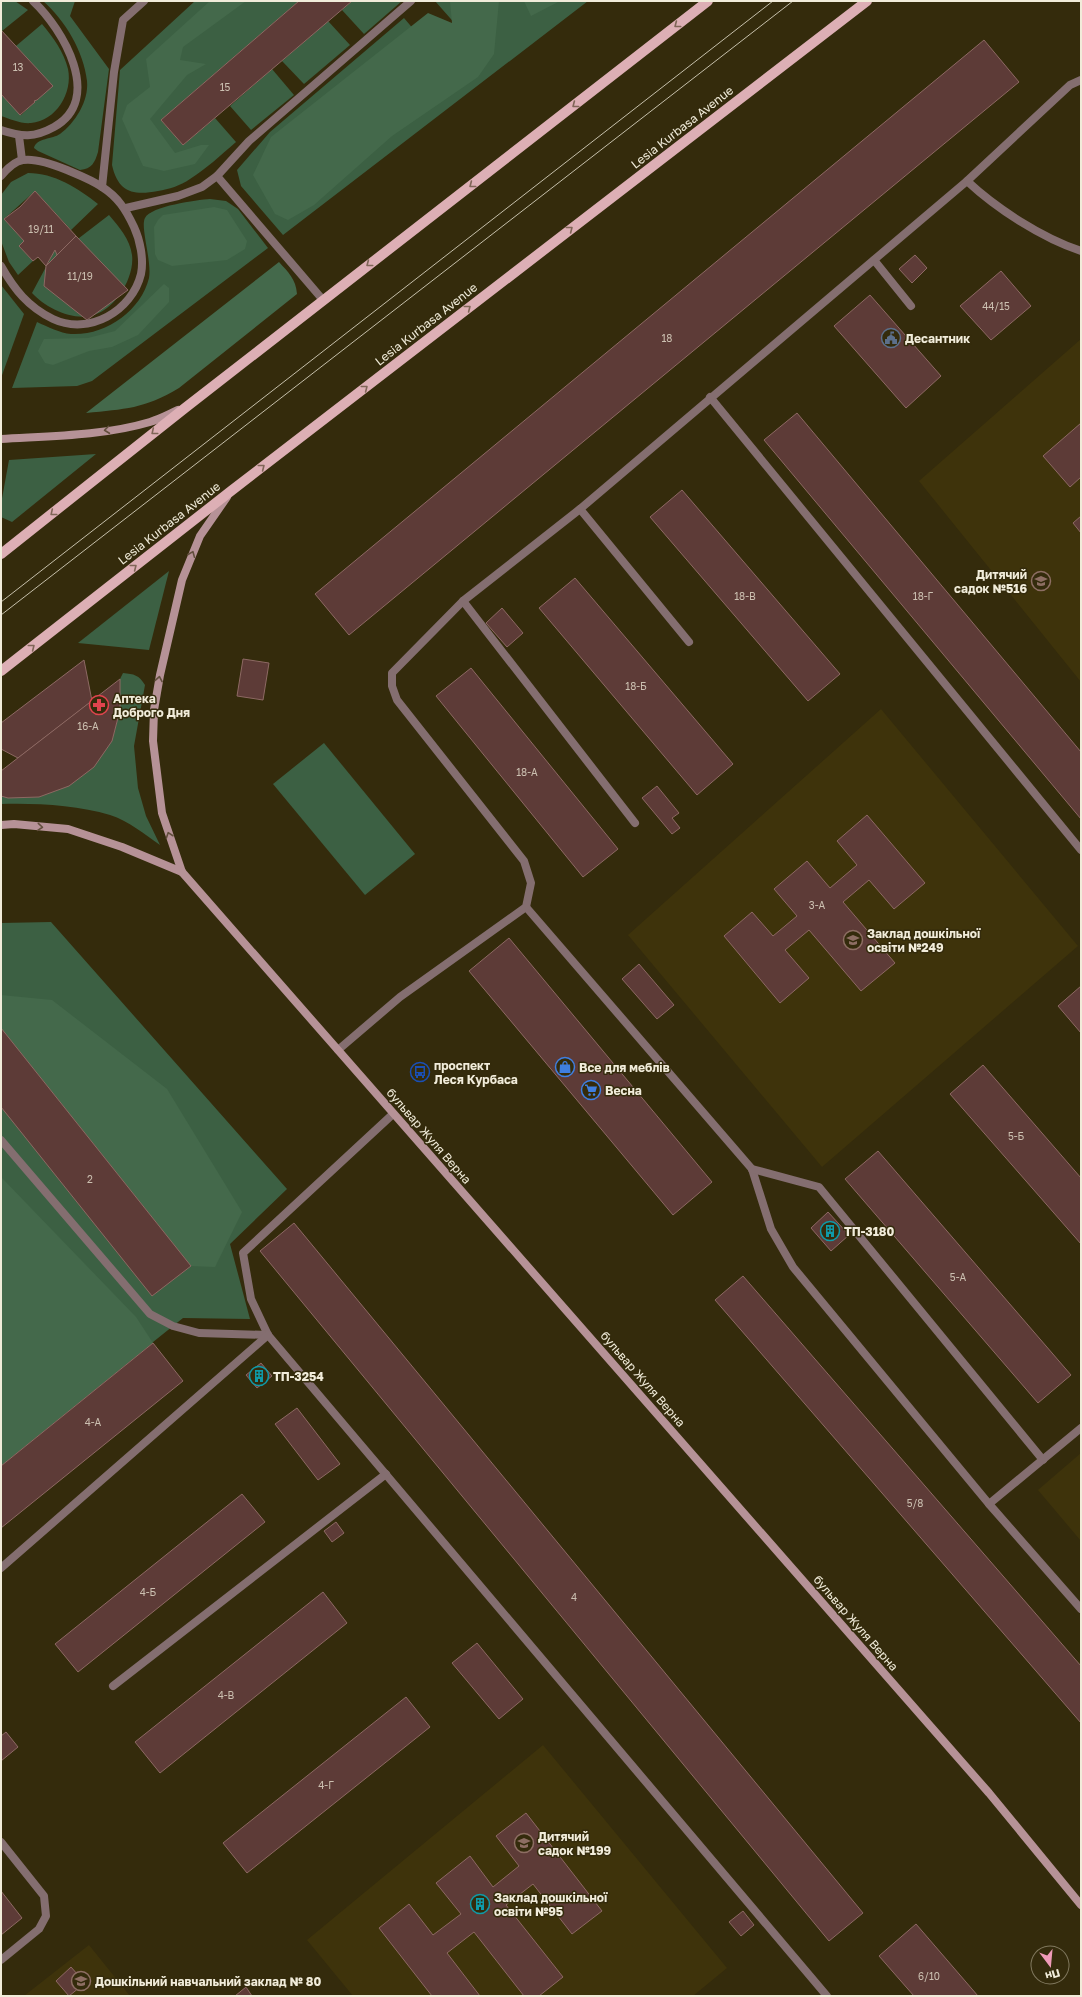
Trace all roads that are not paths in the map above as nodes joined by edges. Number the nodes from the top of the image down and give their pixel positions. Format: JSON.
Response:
{"nodes":[{"id":1,"x":33,"y":1,"type":"edge"},
{"id":2,"x":144,"y":1,"type":"edge"},
{"id":3,"x":412,"y":1,"type":"edge"},
{"id":4,"x":708,"y":1,"type":"edge"},
{"id":5,"x":867,"y":1,"type":"edge"},
{"id":6,"x":1081,"y":80,"type":"edge"},
{"id":7,"x":1,"y":130,"type":"edge"},
{"id":8,"x":19,"y":136,"type":"junction"},
{"id":9,"x":22,"y":160,"type":"junction"},
{"id":10,"x":1,"y":176,"type":"edge"},
{"id":11,"x":217,"y":176,"type":"junction"},
{"id":12,"x":967,"y":181,"type":"junction"},
{"id":13,"x":102,"y":187,"type":"junction"},
{"id":14,"x":126,"y":208,"type":"junction"},
{"id":15,"x":1081,"y":251,"type":"edge"},
{"id":16,"x":874,"y":260,"type":"junction"},
{"id":17,"x":1,"y":266,"type":"edge"},
{"id":18,"x":323,"y":300,"type":"junction"},
{"id":19,"x":911,"y":306,"type":"dead end"},
{"id":20,"x":710,"y":397,"type":"junction"},
{"id":21,"x":185,"y":408,"type":"junction"},
{"id":22,"x":1,"y":439,"type":"edge"},
{"id":23,"x":231,"y":491,"type":"junction"},
{"id":24,"x":580,"y":509,"type":"junction"},
{"id":25,"x":1,"y":554,"type":"edge"},
{"id":26,"x":463,"y":602,"type":"junction"},
{"id":27,"x":689,"y":642,"type":"dead end"},
{"id":28,"x":1,"y":670,"type":"edge"},
{"id":29,"x":635,"y":823,"type":"dead end"},
{"id":30,"x":1,"y":825,"type":"edge"},
{"id":31,"x":1081,"y":850,"type":"edge"},
{"id":32,"x":182,"y":872,"type":"junction"},
{"id":33,"x":526,"y":907,"type":"junction"},
{"id":34,"x":338,"y":1050,"type":"junction"},
{"id":35,"x":393,"y":1114,"type":"junction"},
{"id":36,"x":1,"y":1140,"type":"edge"},
{"id":37,"x":752,"y":1169,"type":"junction"},
{"id":38,"x":268,"y":1335,"type":"junction"},
{"id":39,"x":1081,"y":1428,"type":"edge"},
{"id":40,"x":1043,"y":1460,"type":"junction"},
{"id":41,"x":386,"y":1474,"type":"junction"},
{"id":42,"x":989,"y":1504,"type":"junction"},
{"id":43,"x":1,"y":1568,"type":"edge"},
{"id":44,"x":1081,"y":1609,"type":"edge"},
{"id":45,"x":113,"y":1686,"type":"dead end"},
{"id":46,"x":1,"y":1842,"type":"edge"},
{"id":47,"x":1081,"y":1905,"type":"edge"},
{"id":48,"x":1,"y":1960,"type":"edge"},
{"id":49,"x":827,"y":1996,"type":"edge"}],
"edges":[{"from":1,"to":8,"type":"lane"},
{"from":2,"to":13,"type":"lane"},
{"from":3,"to":11,"type":"lane"},
{"from":4,"to":18,"type":"main road","one_way":true},
{"from":23,"to":5,"type":"main road","name":"Lesia Kurbasa Avenue","one_way":true},
{"from":6,"to":12,"type":"lane"},
{"from":7,"to":8,"type":"lane"},
{"from":8,"to":9,"type":"lane"},
{"from":9,"to":10,"type":"lane"},
{"from":9,"to":13,"type":"lane"},
{"from":11,"to":14,"type":"lane"},
{"from":11,"to":18,"type":"lane"},
{"from":12,"to":15,"type":"lane"},
{"from":12,"to":16,"type":"lane"},
{"from":13,"to":14,"type":"lane"},
{"from":14,"to":17,"type":"lane"},
{"from":16,"to":19,"type":"lane"},
{"from":16,"to":20,"type":"lane"},
{"from":18,"to":21,"type":"main road"},
{"from":20,"to":24,"type":"lane"},
{"from":20,"to":31,"type":"lane"},
{"from":21,"to":22,"type":"street","one_way":true},
{"from":21,"to":25,"type":"main road","one_way":true},
{"from":28,"to":23,"type":"main road","name":"Lesia Kurbasa Avenue","one_way":true},
{"from":32,"to":23,"type":"street","name":"бульвар Жуля Верна","one_way":true},
{"from":24,"to":26,"type":"lane"},
{"from":24,"to":27,"type":"lane"},
{"from":26,"to":29,"type":"lane"},
{"from":26,"to":33,"type":"lane"},
{"from":30,"to":32,"type":"street","name":"бульвар Жуля Верна","one_way":true},
{"from":32,"to":34,"type":"street","name":"бульвар Жуля Верна"},
{"from":33,"to":34,"type":"lane"},
{"from":33,"to":37,"type":"lane"},
{"from":34,"to":35,"type":"street","name":"бульвар Жуля Верна"},
{"from":35,"to":38,"type":"lane"},
{"from":35,"to":47,"type":"street","name":"бульвар Жуля Верна"},
{"from":36,"to":38,"type":"lane"},
{"from":37,"to":40,"type":"lane"},
{"from":37,"to":42,"type":"lane"},
{"from":38,"to":41,"type":"lane"},
{"from":38,"to":43,"type":"lane"},
{"from":39,"to":40,"type":"lane"},
{"from":40,"to":42,"type":"lane"},
{"from":41,"to":45,"type":"lane"},
{"from":41,"to":49,"type":"lane"},
{"from":42,"to":44,"type":"lane"},
{"from":46,"to":48,"type":"lane"}]}
